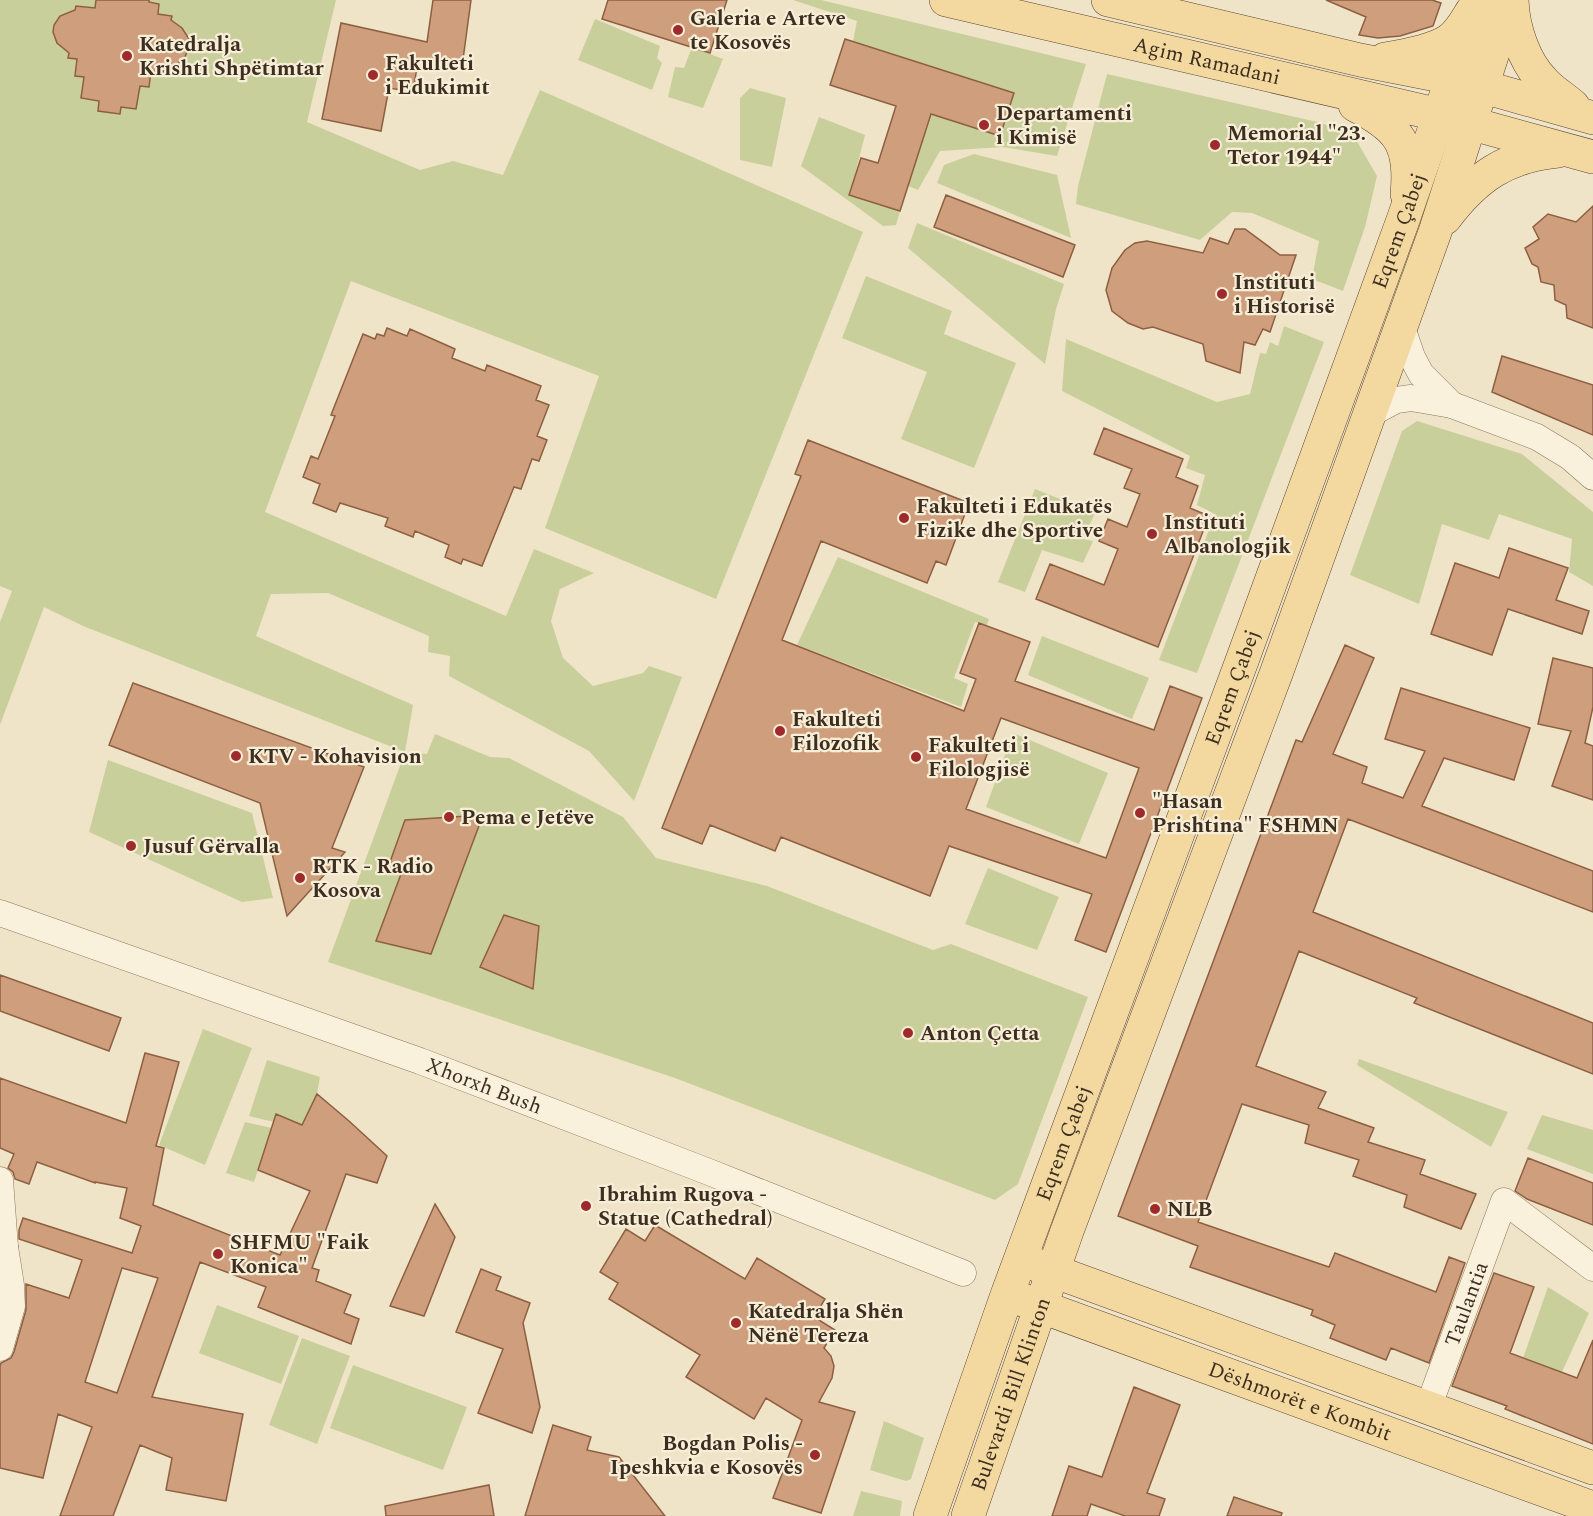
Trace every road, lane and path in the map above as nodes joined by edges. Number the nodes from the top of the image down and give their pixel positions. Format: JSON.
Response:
{"nodes":[{"id":1,"x":946,"y":0,"type":"edge"},
{"id":2,"x":1108,"y":0,"type":"edge"},
{"id":3,"x":1481,"y":0,"type":"edge"},
{"id":4,"x":1511,"y":0,"type":"edge"},
{"id":5,"x":1360,"y":60,"type":"junction"},
{"id":6,"x":1467,"y":82,"type":"junction"},
{"id":7,"x":1321,"y":87,"type":"junction"},
{"id":8,"x":1588,"y":117,"type":"edge"},
{"id":9,"x":1455,"y":119,"type":"junction"},
{"id":10,"x":1582,"y":154,"type":"edge"},
{"id":11,"x":1403,"y":219,"type":"junction"},
{"id":12,"x":1435,"y":232,"type":"junction"},
{"id":13,"x":1401,"y":325,"type":"junction"},
{"id":14,"x":1452,"y":405,"type":"junction"},
{"id":15,"x":1368,"y":415,"type":"junction"},
{"id":16,"x":1593,"y":477,"type":"edge"},
{"id":17,"x":0,"y":913,"type":"edge"},
{"id":18,"x":0,"y":1180,"type":"edge"},
{"id":19,"x":3,"y":1246,"type":"edge"},
{"id":20,"x":1021,"y":1259,"type":"junction"},
{"id":21,"x":1593,"y":1268,"type":"edge"},
{"id":22,"x":1054,"y":1271,"type":"junction"},
{"id":23,"x":963,"y":1273,"type":"dead end"},
{"id":24,"x":1007,"y":1295,"type":"junction"},
{"id":25,"x":1041,"y":1307,"type":"junction"},
{"id":26,"x":0,"y":1348,"type":"edge"},
{"id":27,"x":1428,"y":1408,"type":"junction"},
{"id":28,"x":1593,"y":1468,"type":"edge"},
{"id":29,"x":1593,"y":1508,"type":"edge"},
{"id":30,"x":930,"y":1516,"type":"edge"},
{"id":31,"x":968,"y":1516,"type":"edge"}],
"edges":[{"from":1,"to":7,"type":"main road","name":"Agim Ramadani"},
{"from":2,"to":5,"type":"main road","name":"Agim Ramadani"},
{"from":3,"to":5,"type":"main road"},
{"from":3,"to":6,"type":"main road"},
{"from":4,"to":6,"type":"main road"},
{"from":4,"to":8,"type":"main road"},
{"from":5,"to":6,"type":"main road","name":"Agim Ramadani"},
{"from":6,"to":8,"type":"main road","name":"Agim Ramadani"},
{"from":6,"to":9,"type":"main road","name":"Eqrem Çabej"},
{"from":7,"to":9,"type":"main road","name":"Agim Ramadani"},
{"from":7,"to":11,"type":"main road"},
{"from":9,"to":10,"type":"main road","name":"Agim Ramadani"},
{"from":9,"to":11,"type":"main road","name":"Eqrem Çabej"},
{"from":9,"to":12,"type":"main road","name":"Eqrem Çabej"},
{"from":10,"to":12,"type":"main road"},
{"from":11,"to":20,"type":"main road","name":"Eqrem Çabej"},
{"from":12,"to":13,"type":"main road","name":"Eqrem Çabej"},
{"from":13,"to":14,"type":"street"},
{"from":13,"to":15,"type":"main road","name":"Eqrem Çabej"},
{"from":14,"to":15,"type":"street"},
{"from":14,"to":16,"type":"street"},
{"from":15,"to":22,"type":"main road","name":"Eqrem Çabej"},
{"from":17,"to":23,"type":"street","name":"Xhorxh Bush"},
{"from":18,"to":19,"type":"street"},
{"from":19,"to":26,"type":"street"},
{"from":20,"to":22,"type":"main road","name":"Dëshmorët e Kombit"},
{"from":20,"to":24,"type":"main road","name":"Eqrem Çabej"},
{"from":21,"to":27,"type":"street","name":"Taulantia"},
{"from":22,"to":25,"type":"main road","name":"Bulevardi Bill Klinton"},
{"from":22,"to":27,"type":"main road","name":"Dëshmorët e Kombit"},
{"from":24,"to":25,"type":"main road","name":"Dëshmorët e Kombit"},
{"from":24,"to":30,"type":"main road","name":"Bulevardi Bill Klinton"},
{"from":25,"to":29,"type":"main road","name":"Dëshmorët e Kombit"},
{"from":25,"to":31,"type":"main road","name":"Bulevardi Bill Klinton"},
{"from":27,"to":28,"type":"main road","name":"Dëshmorët e Kombit"}]}
